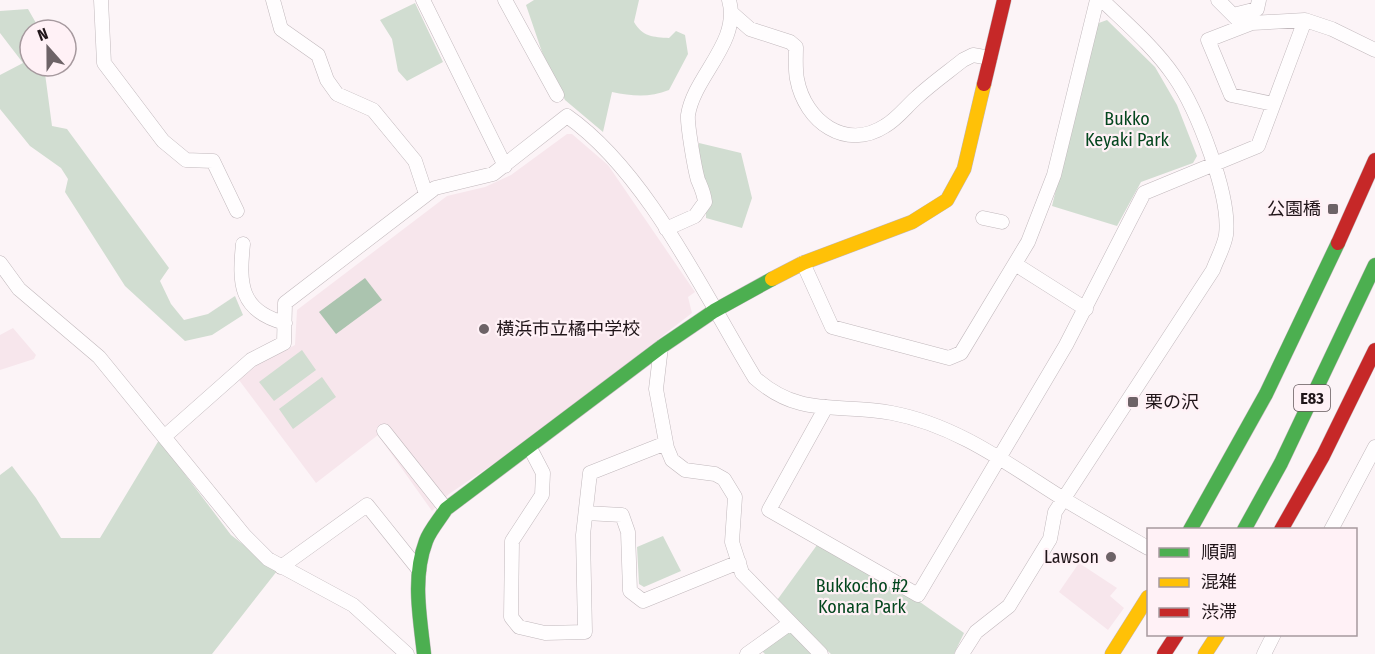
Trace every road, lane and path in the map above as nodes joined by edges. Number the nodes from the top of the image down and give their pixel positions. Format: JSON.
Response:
{"nodes":[{"id":1,"x":101,"y":0,"type":"edge"},
{"id":2,"x":273,"y":0,"type":"edge"},
{"id":3,"x":423,"y":0,"type":"edge"},
{"id":4,"x":504,"y":0,"type":"edge"},
{"id":5,"x":1004,"y":0,"type":"edge"},
{"id":6,"x":1097,"y":0,"type":"edge"},
{"id":7,"x":1102,"y":0,"type":"edge"},
{"id":8,"x":1218,"y":0,"type":"edge"},
{"id":9,"x":1259,"y":0,"type":"edge"},
{"id":10,"x":731,"y":7,"type":"edge"},
{"id":11,"x":1233,"y":15,"type":"junction"},
{"id":12,"x":1305,"y":20,"type":"junction"},
{"id":13,"x":1244,"y":26,"type":"junction"},
{"id":14,"x":1375,"y":50,"type":"edge"},
{"id":15,"x":990,"y":58,"type":"junction"},
{"id":16,"x":557,"y":95,"type":"dead end"},
{"id":17,"x":1272,"y":104,"type":"junction"},
{"id":18,"x":1375,"y":160,"type":"edge"},
{"id":19,"x":1214,"y":165,"type":"junction"},
{"id":20,"x":505,"y":166,"type":"junction"},
{"id":21,"x":426,"y":194,"type":"junction"},
{"id":22,"x":237,"y":211,"type":"dead end"},
{"id":23,"x":984,"y":218,"type":"dead end"},
{"id":24,"x":1002,"y":222,"type":"dead end"},
{"id":25,"x":666,"y":229,"type":"junction"},
{"id":26,"x":243,"y":244,"type":"dead end"},
{"id":27,"x":0,"y":263,"type":"edge"},
{"id":28,"x":803,"y":263,"type":"junction"},
{"id":29,"x":1015,"y":264,"type":"junction"},
{"id":30,"x":1375,"y":265,"type":"edge"},
{"id":31,"x":1086,"y":309,"type":"junction"},
{"id":32,"x":714,"y":311,"type":"junction"},
{"id":33,"x":285,"y":323,"type":"junction"},
{"id":34,"x":661,"y":347,"type":"junction"},
{"id":35,"x":1375,"y":350,"type":"edge"},
{"id":36,"x":826,"y":407,"type":"junction"},
{"id":37,"x":384,"y":431,"type":"dead end"},
{"id":38,"x":164,"y":436,"type":"junction"},
{"id":39,"x":666,"y":443,"type":"junction"},
{"id":40,"x":1375,"y":447,"type":"edge"},
{"id":41,"x":530,"y":448,"type":"junction"},
{"id":42,"x":998,"y":457,"type":"junction"},
{"id":43,"x":1063,"y":499,"type":"junction"},
{"id":44,"x":446,"y":509,"type":"junction"},
{"id":45,"x":586,"y":513,"type":"junction"},
{"id":46,"x":1191,"y":528,"type":"edge"},
{"id":47,"x":1245,"y":528,"type":"edge"},
{"id":48,"x":1282,"y":528,"type":"edge"},
{"id":49,"x":1332,"y":528,"type":"edge"},
{"id":50,"x":1147,"y":547,"type":"edge"},
{"id":51,"x":739,"y":562,"type":"junction"},
{"id":52,"x":281,"y":567,"type":"junction"},
{"id":53,"x":419,"y":570,"type":"junction"},
{"id":54,"x":1147,"y":600,"type":"edge"},
{"id":55,"x":789,"y":624,"type":"junction"},
{"id":56,"x":1176,"y":636,"type":"edge"},
{"id":57,"x":1217,"y":636,"type":"edge"},
{"id":58,"x":1273,"y":636,"type":"edge"},
{"id":59,"x":407,"y":654,"type":"edge"},
{"id":60,"x":424,"y":654,"type":"edge"},
{"id":61,"x":747,"y":654,"type":"edge"},
{"id":62,"x":821,"y":654,"type":"edge"},
{"id":63,"x":962,"y":654,"type":"edge"},
{"id":64,"x":1112,"y":654,"type":"edge"},
{"id":65,"x":1164,"y":654,"type":"edge"},
{"id":66,"x":1205,"y":654,"type":"edge"},
{"id":67,"x":1264,"y":654,"type":"edge"}],
"edges":[{"from":1,"to":22,"type":"street"},
{"from":2,"to":21,"type":"street"},
{"from":3,"to":20,"type":"street"},
{"from":4,"to":16,"type":"street"},
{"from":5,"to":15,"type":"main road"},
{"from":6,"to":29,"type":"street"},
{"from":7,"to":19,"type":"street"},
{"from":8,"to":11,"type":"street"},
{"from":9,"to":11,"type":"street"},
{"from":10,"to":15,"type":"street"},
{"from":10,"to":25,"type":"street"},
{"from":11,"to":13,"type":"street"},
{"from":12,"to":13,"type":"street"},
{"from":12,"to":14,"type":"street"},
{"from":12,"to":17,"type":"street"},
{"from":13,"to":17,"type":"street"},
{"from":15,"to":28,"type":"main road"},
{"from":17,"to":19,"type":"street"},
{"from":18,"to":46,"type":"main road"},
{"from":19,"to":31,"type":"street"},
{"from":19,"to":43,"type":"street"},
{"from":20,"to":21,"type":"street"},
{"from":20,"to":25,"type":"street"},
{"from":21,"to":33,"type":"street"},
{"from":23,"to":24,"type":"street"},
{"from":25,"to":32,"type":"street"},
{"from":26,"to":33,"type":"street"},
{"from":27,"to":38,"type":"street"},
{"from":28,"to":29,"type":"street"},
{"from":28,"to":32,"type":"main road"},
{"from":29,"to":31,"type":"street"},
{"from":30,"to":47,"type":"main road","number":"E83"},
{"from":31,"to":42,"type":"street"},
{"from":32,"to":34,"type":"main road"},
{"from":32,"to":36,"type":"street"},
{"from":33,"to":38,"type":"street"},
{"from":34,"to":39,"type":"street"},
{"from":34,"to":41,"type":"main road"},
{"from":35,"to":48,"type":"main road","number":"E83"},
{"from":36,"to":42,"type":"street"},
{"from":36,"to":42,"type":"street"},
{"from":37,"to":44,"type":"street"},
{"from":38,"to":52,"type":"street"},
{"from":39,"to":45,"type":"street"},
{"from":39,"to":51,"type":"street"},
{"from":40,"to":49,"type":"street"},
{"from":41,"to":44,"type":"main road"},
{"from":41,"to":45,"type":"street"},
{"from":42,"to":43,"type":"street"},
{"from":43,"to":50,"type":"street"},
{"from":43,"to":63,"type":"street"},
{"from":44,"to":53,"type":"main road"},
{"from":45,"to":51,"type":"street"},
{"from":51,"to":55,"type":"street"},
{"from":52,"to":53,"type":"street"},
{"from":52,"to":59,"type":"street"},
{"from":53,"to":60,"type":"main road"},
{"from":54,"to":64,"type":"main road"},
{"from":55,"to":61,"type":"street"},
{"from":55,"to":62,"type":"street"},
{"from":56,"to":65,"type":"main road"},
{"from":57,"to":66,"type":"main road"},
{"from":58,"to":67,"type":"street"}]}
